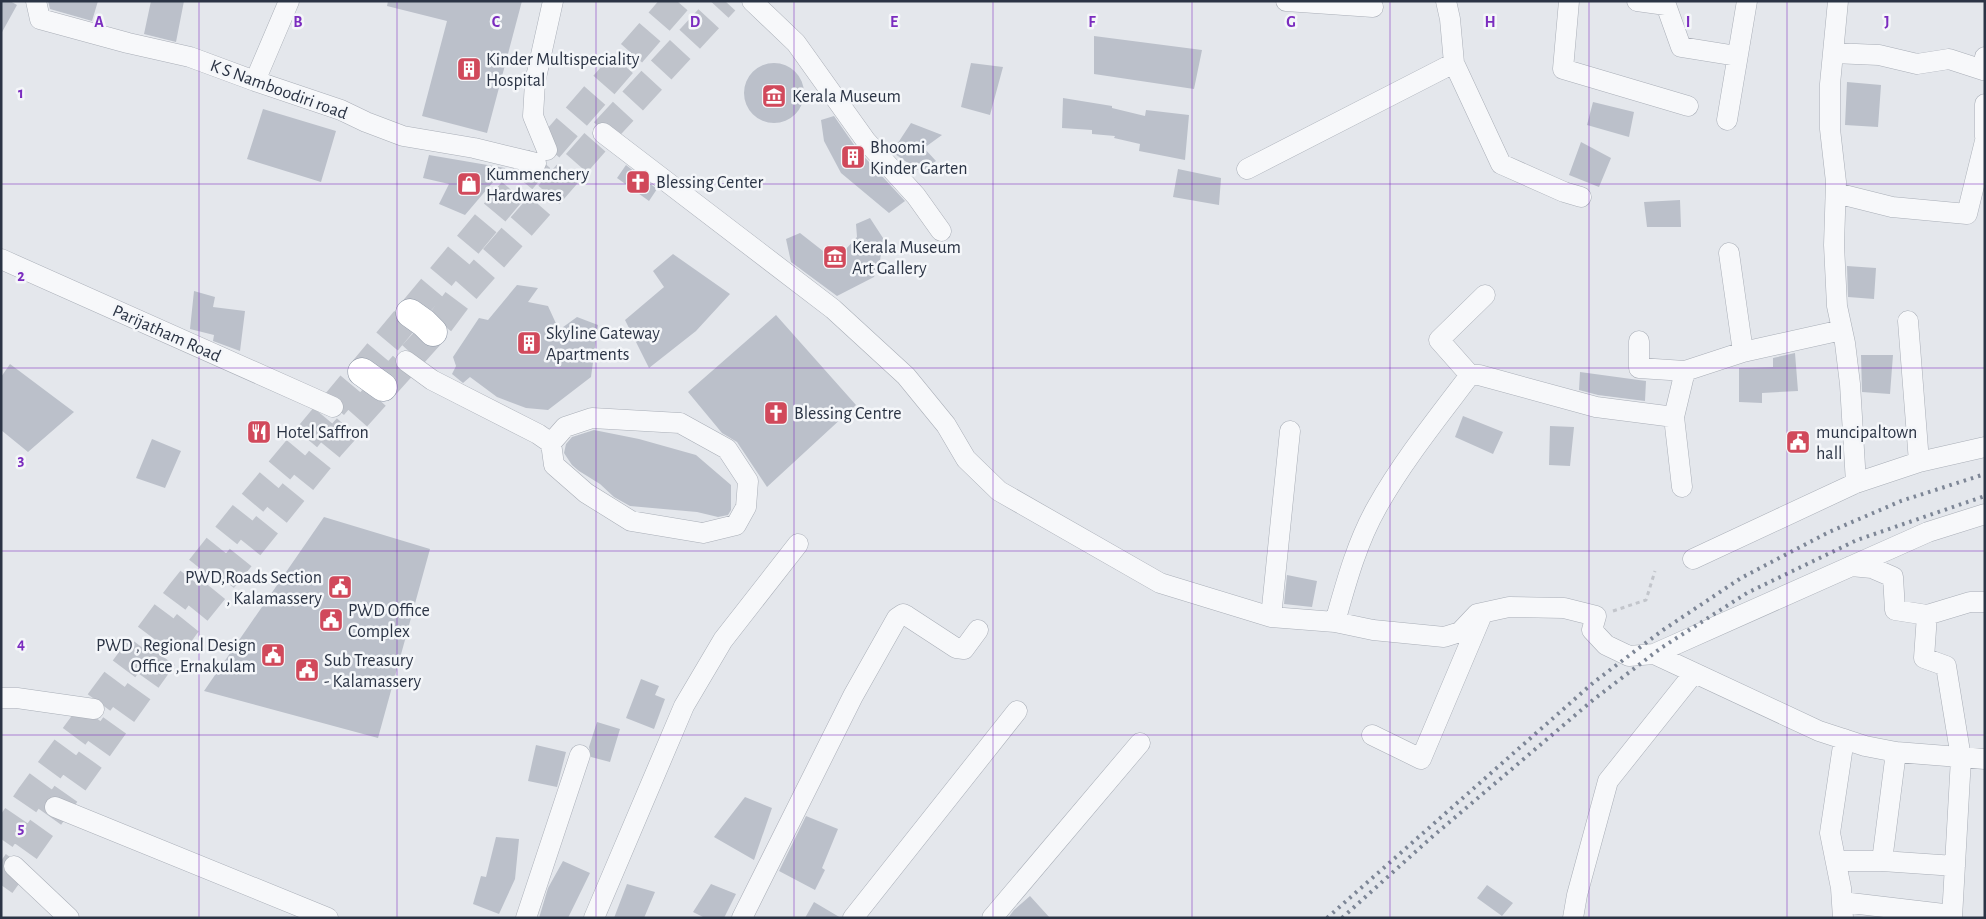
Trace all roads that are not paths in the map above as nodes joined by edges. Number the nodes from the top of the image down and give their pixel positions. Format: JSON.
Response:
{"nodes":[{"id":1,"x":36,"y":1,"type":"edge"},
{"id":2,"x":289,"y":1,"type":"edge"},
{"id":3,"x":553,"y":1,"type":"edge"},
{"id":4,"x":752,"y":1,"type":"edge"},
{"id":5,"x":1286,"y":1,"type":"edge"},
{"id":6,"x":1446,"y":1,"type":"edge"},
{"id":7,"x":1570,"y":1,"type":"edge"},
{"id":8,"x":1638,"y":1,"type":"edge"},
{"id":9,"x":1747,"y":1,"type":"edge"},
{"id":10,"x":1838,"y":1,"type":"edge"},
{"id":11,"x":1373,"y":7,"type":"dead end"},
{"id":12,"x":1833,"y":53,"type":"junction"},
{"id":13,"x":1737,"y":56,"type":"junction"},
{"id":14,"x":1454,"y":63,"type":"junction"},
{"id":15,"x":1984,"y":70,"type":"edge"},
{"id":16,"x":255,"y":81,"type":"junction"},
{"id":17,"x":1985,"y":104,"type":"edge"},
{"id":18,"x":1688,"y":106,"type":"dead end"},
{"id":19,"x":1727,"y":120,"type":"dead end"},
{"id":20,"x":603,"y":133,"type":"dead end"},
{"id":21,"x":1985,"y":137,"type":"edge"},
{"id":22,"x":1985,"y":141,"type":"edge"},
{"id":23,"x":1247,"y":169,"type":"dead end"},
{"id":24,"x":1836,"y":193,"type":"junction"},
{"id":25,"x":1582,"y":197,"type":"dead end"},
{"id":26,"x":941,"y":231,"type":"dead end"},
{"id":27,"x":1729,"y":253,"type":"dead end"},
{"id":28,"x":1,"y":259,"type":"edge"},
{"id":29,"x":1485,"y":295,"type":"dead end"},
{"id":30,"x":410,"y":313,"type":"dead end"},
{"id":31,"x":1908,"y":321,"type":"dead end"},
{"id":32,"x":1842,"y":330,"type":"junction"},
{"id":33,"x":433,"y":332,"type":"dead end"},
{"id":34,"x":1639,"y":341,"type":"dead end"},
{"id":35,"x":1743,"y":352,"type":"junction"},
{"id":36,"x":406,"y":361,"type":"dead end"},
{"id":37,"x":1685,"y":371,"type":"junction"},
{"id":38,"x":1470,"y":375,"type":"junction"},
{"id":39,"x":333,"y":407,"type":"dead end"},
{"id":40,"x":1674,"y":417,"type":"junction"},
{"id":41,"x":1290,"y":431,"type":"dead end"},
{"id":42,"x":551,"y":443,"type":"junction"},
{"id":43,"x":1985,"y":447,"type":"edge"},
{"id":44,"x":1919,"y":462,"type":"junction"},
{"id":45,"x":1856,"y":483,"type":"junction"},
{"id":46,"x":1682,"y":487,"type":"dead end"},
{"id":47,"x":1983,"y":517,"type":"edge"},
{"id":48,"x":798,"y":544,"type":"dead end"},
{"id":49,"x":1693,"y":559,"type":"dead end"},
{"id":50,"x":1851,"y":566,"type":"junction"},
{"id":51,"x":1985,"y":602,"type":"edge"},
{"id":52,"x":1482,"y":613,"type":"junction"},
{"id":53,"x":1927,"y":615,"type":"junction"},
{"id":54,"x":1271,"y":617,"type":"junction"},
{"id":55,"x":1335,"y":622,"type":"junction"},
{"id":56,"x":978,"y":630,"type":"dead end"},
{"id":57,"x":1654,"y":654,"type":"junction"},
{"id":58,"x":1694,"y":672,"type":"junction"},
{"id":59,"x":1,"y":698,"type":"edge"},
{"id":60,"x":94,"y":709,"type":"dead end"},
{"id":61,"x":1017,"y":711,"type":"dead end"},
{"id":62,"x":1372,"y":735,"type":"dead end"},
{"id":63,"x":1844,"y":739,"type":"junction"},
{"id":64,"x":1140,"y":743,"type":"dead end"},
{"id":65,"x":1896,"y":752,"type":"junction"},
{"id":66,"x":580,"y":755,"type":"dead end"},
{"id":67,"x":1962,"y":758,"type":"junction"},
{"id":68,"x":1985,"y":759,"type":"edge"},
{"id":69,"x":55,"y":807,"type":"dead end"},
{"id":70,"x":1836,"y":861,"type":"junction"},
{"id":71,"x":1882,"y":861,"type":"junction"},
{"id":72,"x":14,"y":866,"type":"dead end"},
{"id":73,"x":1955,"y":866,"type":"junction"},
{"id":74,"x":1843,"y":910,"type":"edge"},
{"id":75,"x":1952,"y":916,"type":"edge"},
{"id":76,"x":69,"y":918,"type":"edge"},
{"id":77,"x":328,"y":918,"type":"edge"},
{"id":78,"x":526,"y":918,"type":"edge"},
{"id":79,"x":594,"y":918,"type":"edge"},
{"id":80,"x":742,"y":918,"type":"edge"},
{"id":81,"x":853,"y":918,"type":"edge"},
{"id":82,"x":992,"y":918,"type":"edge"},
{"id":83,"x":1573,"y":918,"type":"edge"}],
"edges":[{"from":1,"to":16,"type":"street","name":"K S Namboodiri road"},
{"from":2,"to":16,"type":"street"},
{"from":3,"to":16,"type":"street","name":"K S Namboodiri road"},
{"from":4,"to":26,"type":"street"},
{"from":5,"to":11,"type":"street"},
{"from":6,"to":14,"type":"street"},
{"from":7,"to":18,"type":"street"},
{"from":8,"to":13,"type":"street"},
{"from":9,"to":13,"type":"street"},
{"from":10,"to":12,"type":"street"},
{"from":12,"to":15,"type":"street"},
{"from":12,"to":24,"type":"street"},
{"from":13,"to":19,"type":"street"},
{"from":14,"to":23,"type":"street"},
{"from":14,"to":25,"type":"street"},
{"from":17,"to":21,"type":"street"},
{"from":20,"to":54,"type":"street"},
{"from":22,"to":24,"type":"street"},
{"from":24,"to":32,"type":"street"},
{"from":27,"to":35,"type":"street"},
{"from":28,"to":39,"type":"street","name":"Parijatham Road"},
{"from":29,"to":38,"type":"street"},
{"from":30,"to":33,"type":"highway"},
{"from":31,"to":44,"type":"street"},
{"from":32,"to":35,"type":"street"},
{"from":32,"to":45,"type":"street"},
{"from":34,"to":37,"type":"street"},
{"from":35,"to":37,"type":"street"},
{"from":36,"to":42,"type":"street"},
{"from":37,"to":40,"type":"street"},
{"from":38,"to":40,"type":"street"},
{"from":38,"to":55,"type":"street"},
{"from":40,"to":46,"type":"street"},
{"from":41,"to":54,"type":"street"},
{"from":42,"to":42,"type":"street"},
{"from":43,"to":44,"type":"street"},
{"from":44,"to":45,"type":"street"},
{"from":45,"to":49,"type":"street"},
{"from":47,"to":50,"type":"street"},
{"from":48,"to":79,"type":"street"},
{"from":50,"to":53,"type":"street"},
{"from":50,"to":57,"type":"street"},
{"from":51,"to":53,"type":"street"},
{"from":52,"to":55,"type":"street"},
{"from":52,"to":57,"type":"street"},
{"from":52,"to":62,"type":"street"},
{"from":53,"to":67,"type":"street"},
{"from":54,"to":55,"type":"street"},
{"from":56,"to":80,"type":"street"},
{"from":57,"to":58,"type":"street"},
{"from":58,"to":63,"type":"street"},
{"from":58,"to":83,"type":"street"},
{"from":59,"to":60,"type":"street"},
{"from":61,"to":81,"type":"street"},
{"from":63,"to":65,"type":"street"},
{"from":63,"to":70,"type":"street"},
{"from":64,"to":82,"type":"street"},
{"from":65,"to":67,"type":"street"},
{"from":65,"to":71,"type":"street"},
{"from":66,"to":78,"type":"street"},
{"from":67,"to":68,"type":"street"},
{"from":67,"to":73,"type":"street"},
{"from":69,"to":77,"type":"street"},
{"from":70,"to":71,"type":"street"},
{"from":70,"to":74,"type":"street"},
{"from":71,"to":73,"type":"street"},
{"from":72,"to":76,"type":"street"},
{"from":73,"to":75,"type":"street"},
{"from":74,"to":75,"type":"street"}]}
